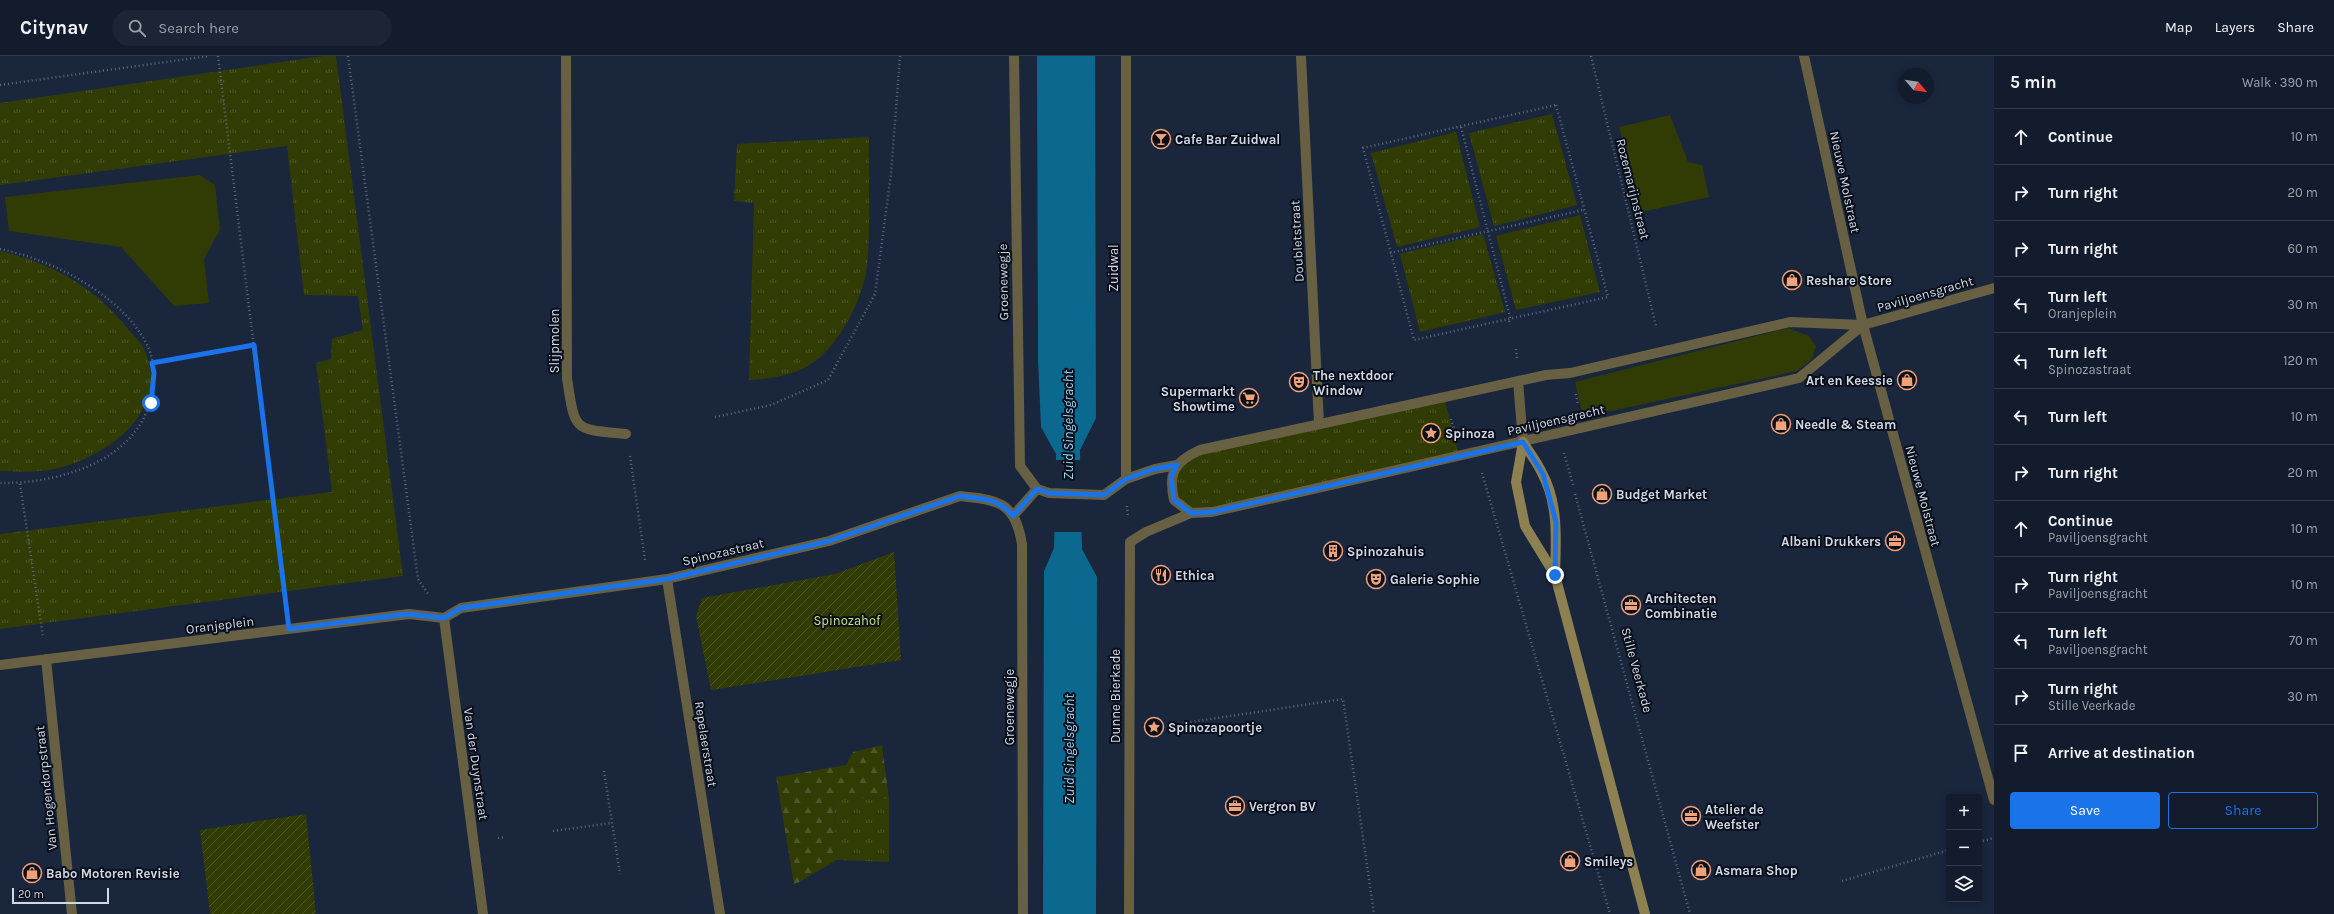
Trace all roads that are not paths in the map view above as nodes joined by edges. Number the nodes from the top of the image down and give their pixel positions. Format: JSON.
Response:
{"nodes":[{"id":1,"x":566,"y":56,"type":"edge"},
{"id":2,"x":1014,"y":56,"type":"edge"},
{"id":3,"x":1126,"y":56,"type":"edge"},
{"id":4,"x":1301,"y":56,"type":"edge"},
{"id":5,"x":1804,"y":56,"type":"edge"},
{"id":6,"x":1994,"y":288,"type":"edge"},
{"id":7,"x":1863,"y":325,"type":"junction"},
{"id":8,"x":1518,"y":381,"type":"junction"},
{"id":9,"x":1319,"y":424,"type":"junction"},
{"id":10,"x":626,"y":434,"type":"road end"},
{"id":11,"x":1523,"y":442,"type":"junction"},
{"id":12,"x":1177,"y":465,"type":"junction"},
{"id":13,"x":1126,"y":479,"type":"junction"},
{"id":14,"x":1037,"y":489,"type":"junction"},
{"id":15,"x":1004,"y":505,"type":"joint"},
{"id":16,"x":1191,"y":513,"type":"junction"},
{"id":17,"x":1013,"y":516,"type":"junction"},
{"id":18,"x":1130,"y":542,"type":"joint"},
{"id":19,"x":1555,"y":575,"type":"junction"},
{"id":20,"x":667,"y":579,"type":"junction"},
{"id":21,"x":444,"y":618,"type":"junction"},
{"id":22,"x":46,"y":659,"type":"junction"},
{"id":23,"x":0,"y":665,"type":"edge"},
{"id":24,"x":1994,"y":800,"type":"edge"},
{"id":25,"x":72,"y":914,"type":"edge"},
{"id":26,"x":483,"y":914,"type":"edge"},
{"id":27,"x":720,"y":914,"type":"edge"},
{"id":28,"x":1023,"y":914,"type":"edge"},
{"id":29,"x":1129,"y":914,"type":"edge"},
{"id":30,"x":1645,"y":914,"type":"edge"}],
"edges":[{"from":1,"to":10,"type":"street","name":"Slijpmolen"},
{"from":2,"to":14,"type":"street","name":"Groenewegje"},
{"from":3,"to":13,"type":"street","name":"Zuidwal"},
{"from":4,"to":9,"type":"street","name":"Doubletstraat"},
{"from":5,"to":7,"type":"street","name":"Nieuwe Molstraat"},
{"from":6,"to":7,"type":"street","name":"Paviljoensgracht"},
{"from":7,"to":8,"type":"street","name":"Paviljoensgracht"},
{"from":7,"to":11,"type":"street","name":"Paviljoensgracht"},
{"from":7,"to":24,"type":"street","name":"Nieuwe Molstraat"},
{"from":8,"to":9,"type":"street","name":"Paviljoensgracht"},
{"from":8,"to":11,"type":"street"},
{"from":9,"to":12,"type":"street","name":"Paviljoensgracht"},
{"from":11,"to":16,"type":"street","name":"Paviljoensgracht"},
{"from":11,"to":19,"type":"street"},
{"from":11,"to":19,"type":"street"},
{"from":12,"to":13,"type":"street","name":"Paviljoensgracht"},
{"from":12,"to":16,"type":"street"},
{"from":13,"to":14,"type":"street","name":"Paviljoensgracht"},
{"from":14,"to":17,"type":"street"},
{"from":15,"to":17,"type":"street","name":"Groenewegje"},
{"from":15,"to":20,"type":"street","name":"Spinozastraat"},
{"from":16,"to":18,"type":"street","name":"Paviljoensgracht"},
{"from":17,"to":28,"type":"street","name":"Groenewegje"},
{"from":18,"to":29,"type":"street","name":"Dunne Bierkade"},
{"from":19,"to":30,"type":"street"},
{"from":20,"to":21,"type":"street","name":"Spinozastraat"},
{"from":20,"to":27,"type":"street","name":"Repelaerstraat"},
{"from":21,"to":22,"type":"street","name":"Oranjeplein"},
{"from":21,"to":26,"type":"street","name":"Van der Duynstraat"},
{"from":22,"to":23,"type":"street","name":"Oranjeplein"},
{"from":22,"to":25,"type":"street","name":"Van Hogendorpstraat"}]}
